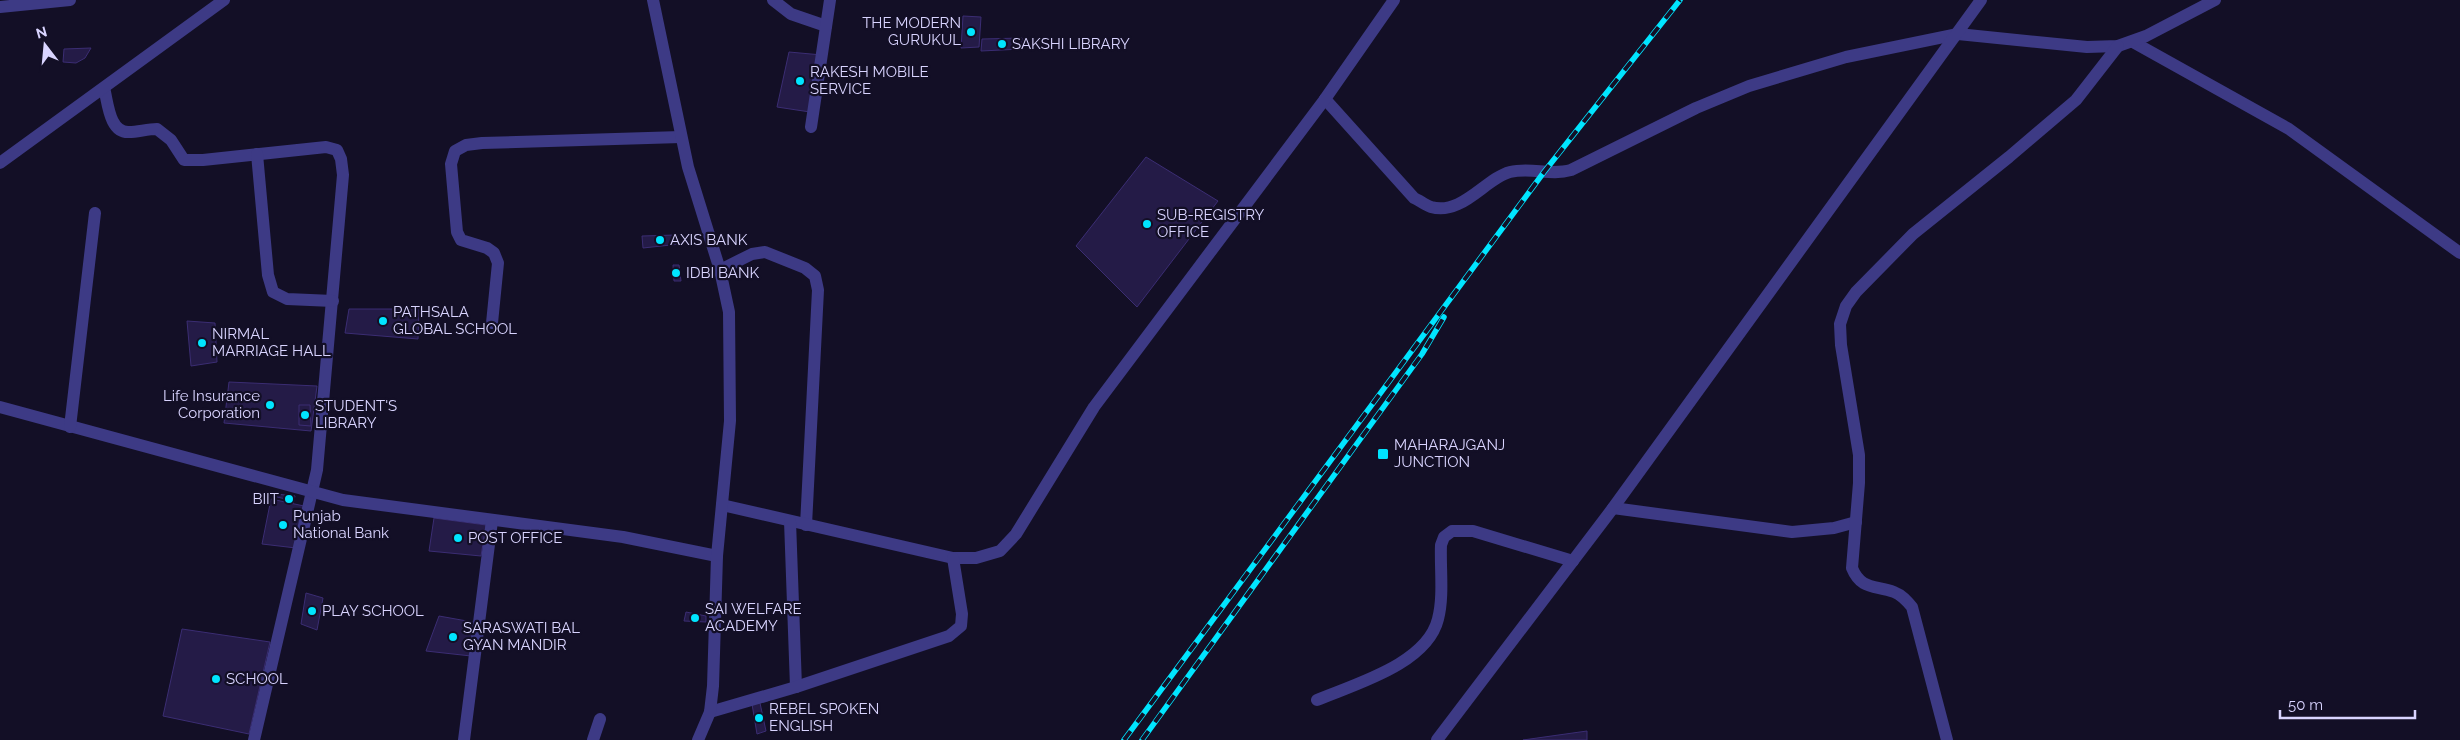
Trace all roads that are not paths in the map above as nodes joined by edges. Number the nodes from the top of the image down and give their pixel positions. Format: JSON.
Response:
{"nodes":[{"id":1,"x":70,"y":0,"type":"edge"},
{"id":2,"x":224,"y":0,"type":"edge"},
{"id":3,"x":653,"y":0,"type":"edge"},
{"id":4,"x":773,"y":0,"type":"edge"},
{"id":5,"x":830,"y":0,"type":"edge"},
{"id":6,"x":1394,"y":0,"type":"edge"},
{"id":7,"x":1981,"y":0,"type":"edge"},
{"id":8,"x":2215,"y":0,"type":"edge"},
{"id":9,"x":0,"y":8,"type":"edge"},
{"id":10,"x":826,"y":26,"type":"junction"},
{"id":11,"x":1958,"y":34,"type":"junction"},
{"id":12,"x":2133,"y":42,"type":"junction"},
{"id":13,"x":2118,"y":46,"type":"junction"},
{"id":14,"x":104,"y":88,"type":"junction"},
{"id":15,"x":1325,"y":99,"type":"junction"},
{"id":16,"x":811,"y":127,"type":"dead end"},
{"id":17,"x":681,"y":137,"type":"junction"},
{"id":18,"x":257,"y":154,"type":"junction"},
{"id":19,"x":0,"y":163,"type":"edge"},
{"id":20,"x":94,"y":213,"type":"dead end"},
{"id":21,"x":2460,"y":253,"type":"edge"},
{"id":22,"x":720,"y":270,"type":"junction"},
{"id":23,"x":333,"y":301,"type":"junction"},
{"id":24,"x":492,"y":323,"type":"dead end"},
{"id":25,"x":0,"y":407,"type":"edge"},
{"id":26,"x":70,"y":427,"type":"junction"},
{"id":27,"x":312,"y":493,"type":"junction"},
{"id":28,"x":722,"y":504,"type":"junction"},
{"id":29,"x":1613,"y":508,"type":"junction"},
{"id":30,"x":492,"y":521,"type":"junction"},
{"id":31,"x":790,"y":521,"type":"junction"},
{"id":32,"x":1856,"y":522,"type":"junction"},
{"id":33,"x":806,"y":525,"type":"junction"},
{"id":34,"x":717,"y":556,"type":"junction"},
{"id":35,"x":953,"y":558,"type":"junction"},
{"id":36,"x":1573,"y":560,"type":"junction"},
{"id":37,"x":796,"y":687,"type":"junction"},
{"id":38,"x":1317,"y":700,"type":"dead end"},
{"id":39,"x":710,"y":712,"type":"junction"},
{"id":40,"x":600,"y":719,"type":"dead end"},
{"id":41,"x":254,"y":740,"type":"edge"},
{"id":42,"x":464,"y":740,"type":"edge"},
{"id":43,"x":593,"y":740,"type":"edge"},
{"id":44,"x":698,"y":740,"type":"edge"},
{"id":45,"x":1437,"y":740,"type":"edge"},
{"id":46,"x":1947,"y":740,"type":"edge"}],
"edges":[{"from":1,"to":9,"type":"street"},
{"from":2,"to":14,"type":"street"},
{"from":3,"to":17,"type":"street"},
{"from":4,"to":10,"type":"street"},
{"from":5,"to":10,"type":"street"},
{"from":6,"to":15,"type":"street"},
{"from":7,"to":11,"type":"street"},
{"from":8,"to":12,"type":"street"},
{"from":10,"to":16,"type":"street"},
{"from":11,"to":13,"type":"street"},
{"from":11,"to":15,"type":"street"},
{"from":11,"to":29,"type":"street"},
{"from":12,"to":13,"type":"street"},
{"from":12,"to":21,"type":"street"},
{"from":13,"to":32,"type":"street"},
{"from":14,"to":18,"type":"street"},
{"from":14,"to":19,"type":"street"},
{"from":15,"to":35,"type":"street"},
{"from":17,"to":22,"type":"street"},
{"from":17,"to":24,"type":"street"},
{"from":18,"to":23,"type":"street"},
{"from":18,"to":23,"type":"street"},
{"from":20,"to":26,"type":"street"},
{"from":22,"to":28,"type":"street"},
{"from":22,"to":33,"type":"street"},
{"from":23,"to":27,"type":"street"},
{"from":25,"to":26,"type":"street"},
{"from":26,"to":27,"type":"street"},
{"from":27,"to":30,"type":"street"},
{"from":27,"to":41,"type":"street"},
{"from":28,"to":31,"type":"street"},
{"from":28,"to":34,"type":"street"},
{"from":29,"to":32,"type":"street"},
{"from":29,"to":36,"type":"street"},
{"from":30,"to":34,"type":"street"},
{"from":30,"to":42,"type":"street"},
{"from":31,"to":33,"type":"street"},
{"from":31,"to":37,"type":"street"},
{"from":32,"to":46,"type":"street"},
{"from":33,"to":35,"type":"street"},
{"from":34,"to":39,"type":"street"},
{"from":35,"to":37,"type":"street"},
{"from":36,"to":38,"type":"street"},
{"from":36,"to":45,"type":"street"},
{"from":37,"to":39,"type":"street"},
{"from":39,"to":44,"type":"street"},
{"from":40,"to":43,"type":"street"}]}
